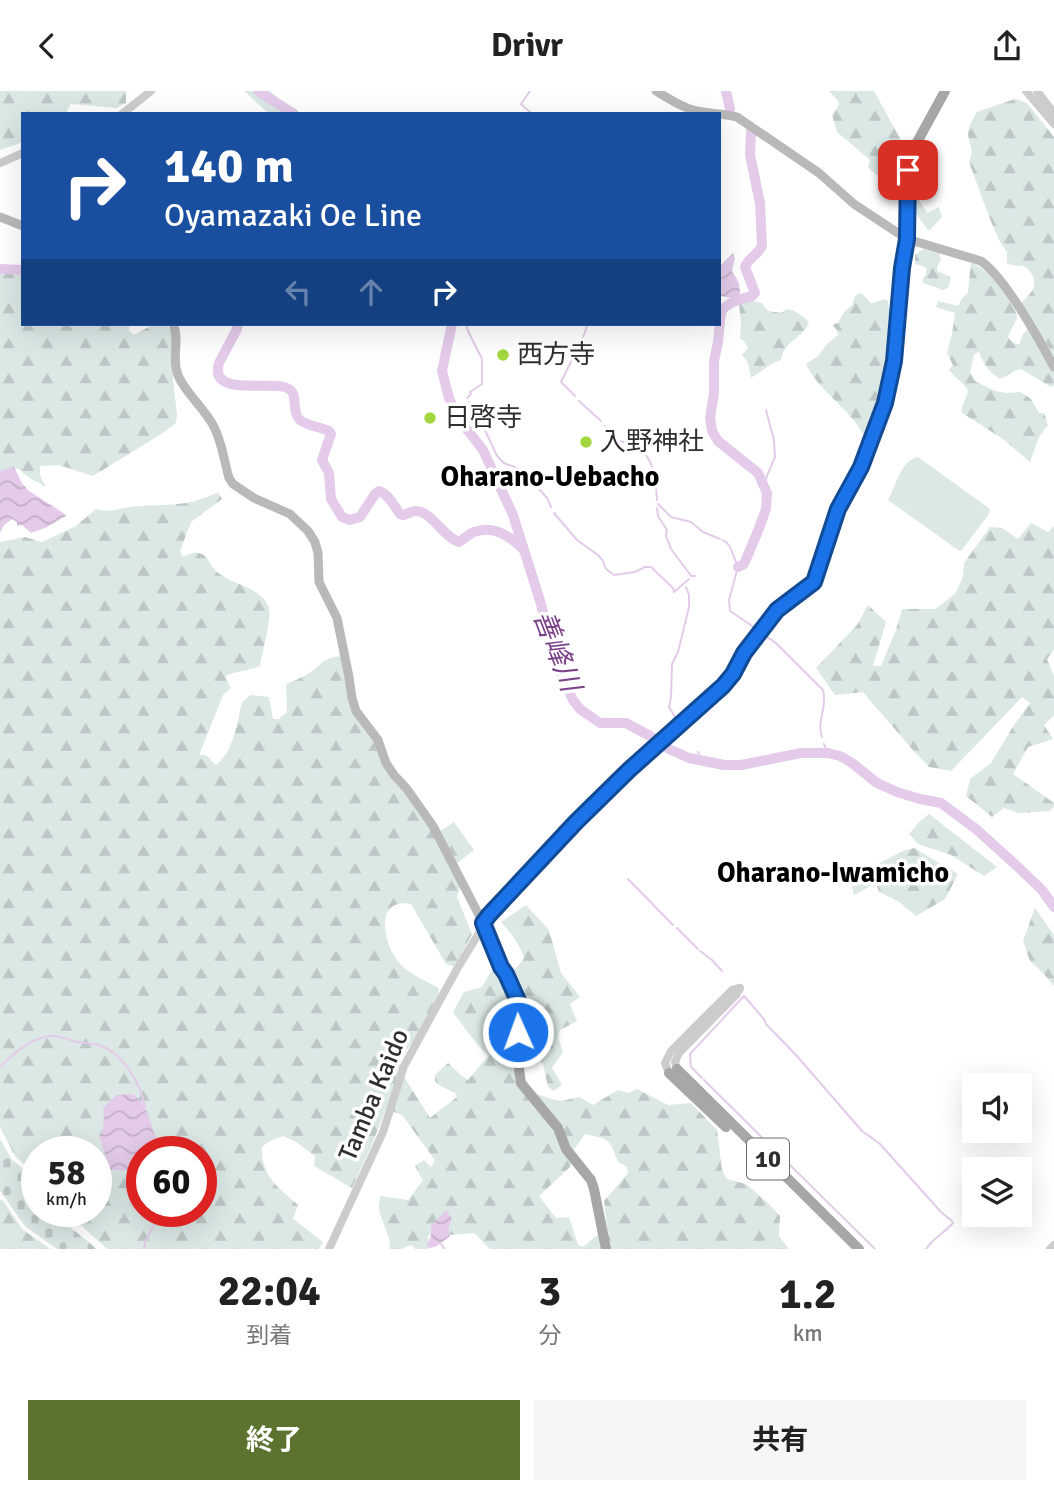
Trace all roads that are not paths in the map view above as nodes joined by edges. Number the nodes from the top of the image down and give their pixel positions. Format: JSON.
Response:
{"nodes":[{"id":1,"x":150,"y":91,"type":"edge"},
{"id":2,"x":656,"y":91,"type":"edge"},
{"id":3,"x":945,"y":91,"type":"edge"},
{"id":4,"x":1026,"y":91,"type":"edge"},
{"id":5,"x":1037,"y":91,"type":"edge"},
{"id":6,"x":124,"y":112,"type":"edge"},
{"id":7,"x":698,"y":112,"type":"edge"},
{"id":8,"x":1054,"y":113,"type":"edge"},
{"id":9,"x":721,"y":114,"type":"edge"},
{"id":10,"x":1054,"y":124,"type":"edge"},
{"id":11,"x":21,"y":154,"type":"edge"},
{"id":12,"x":0,"y":163,"type":"edge"},
{"id":13,"x":0,"y":216,"type":"edge"},
{"id":14,"x":21,"y":225,"type":"edge"},
{"id":15,"x":907,"y":239,"type":"junction"},
{"id":16,"x":174,"y":326,"type":"edge"},
{"id":17,"x":1054,"y":367,"type":"edge"},
{"id":18,"x":483,"y":923,"type":"junction"},
{"id":19,"x":673,"y":1071,"type":"junction"},
{"id":20,"x":1054,"y":1245,"type":"edge"},
{"id":21,"x":329,"y":1249,"type":"edge"},
{"id":22,"x":606,"y":1249,"type":"edge"},
{"id":23,"x":853,"y":1249,"type":"edge"},
{"id":24,"x":859,"y":1249,"type":"edge"},
{"id":25,"x":1050,"y":1249,"type":"edge"}],
"edges":[{"from":1,"to":6,"type":"street"},
{"from":2,"to":7,"type":"main road"},
{"from":3,"to":15,"type":"main road"},
{"from":4,"to":10,"type":"street"},
{"from":5,"to":8,"type":"street"},
{"from":9,"to":15,"type":"main road"},
{"from":11,"to":12,"type":"street"},
{"from":13,"to":14,"type":"main road"},
{"from":15,"to":17,"type":"main road"},
{"from":15,"to":18,"type":"main road"},
{"from":16,"to":18,"type":"main road"},
{"from":18,"to":21,"type":"street","name":"Tamba Kaido"},
{"from":18,"to":22,"type":"main road"},
{"from":19,"to":19,"type":"street"},
{"from":19,"to":23,"type":"main road","number":"10"},
{"from":19,"to":24,"type":"main road","number":"10"},
{"from":20,"to":25,"type":"street"}]}
